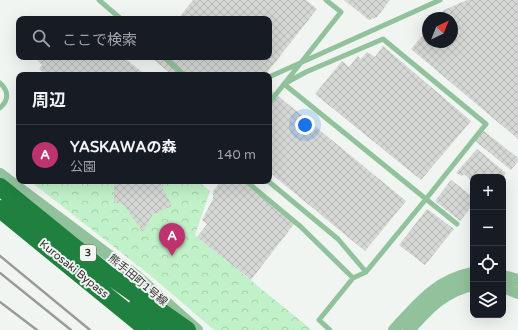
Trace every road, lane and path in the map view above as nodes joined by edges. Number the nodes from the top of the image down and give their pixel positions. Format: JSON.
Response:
{"nodes":[{"id":1,"x":99,"y":0,"type":"edge"},
{"id":2,"x":326,"y":0,"type":"edge"},
{"id":3,"x":440,"y":0,"type":"edge"},
{"id":4,"x":118,"y":16,"type":"edge"},
{"id":5,"x":167,"y":60,"type":"edge"},
{"id":6,"x":301,"y":62,"type":"junction"},
{"id":7,"x":181,"y":72,"type":"edge"},
{"id":8,"x":272,"y":76,"type":"edge"},
{"id":9,"x":0,"y":83,"type":"edge"},
{"id":10,"x":284,"y":84,"type":"junction"},
{"id":11,"x":272,"y":99,"type":"edge"},
{"id":12,"x":0,"y":108,"type":"edge"},
{"id":13,"x":0,"y":175,"type":"edge"},
{"id":14,"x":250,"y":184,"type":"edge"},
{"id":15,"x":272,"y":184,"type":"edge"},
{"id":16,"x":0,"y":187,"type":"edge"},
{"id":17,"x":0,"y":198,"type":"edge"},
{"id":18,"x":426,"y":199,"type":"junction"},
{"id":19,"x":0,"y":205,"type":"edge"},
{"id":20,"x":0,"y":209,"type":"edge"},
{"id":21,"x":456,"y":224,"type":"dead end"},
{"id":22,"x":366,"y":272,"type":"junction"},
{"id":23,"x":470,"y":274,"type":"edge"},
{"id":24,"x":506,"y":277,"type":"edge"},
{"id":25,"x":353,"y":278,"type":"junction"},
{"id":26,"x":106,"y":279,"type":"junction"},
{"id":27,"x":518,"y":280,"type":"edge"},
{"id":28,"x":470,"y":285,"type":"edge"},
{"id":29,"x":506,"y":288,"type":"edge"},
{"id":30,"x":518,"y":292,"type":"edge"},
{"id":31,"x":148,"y":330,"type":"edge"},
{"id":32,"x":159,"y":330,"type":"edge"},
{"id":33,"x":163,"y":330,"type":"edge"},
{"id":34,"x":175,"y":330,"type":"edge"},
{"id":35,"x":187,"y":330,"type":"edge"},
{"id":36,"x":197,"y":330,"type":"edge"},
{"id":37,"x":330,"y":330,"type":"edge"},
{"id":38,"x":394,"y":330,"type":"edge"},
{"id":39,"x":410,"y":330,"type":"edge"}],
"edges":[{"from":1,"to":4,"type":"lane"},
{"from":2,"to":6,"type":"lane"},
{"from":3,"to":6,"type":"lane"},
{"from":5,"to":7,"type":"lane"},
{"from":6,"to":8,"type":"lane"},
{"from":6,"to":10,"type":"lane"},
{"from":9,"to":12,"type":"lane"},
{"from":10,"to":11,"type":"lane"},
{"from":10,"to":18,"type":"lane"},
{"from":10,"to":18,"type":"lane"},
{"from":13,"to":34,"type":"highway","name":"Kurosaki Bypass","number":"3"},
{"from":13,"to":36,"type":"street","name":"熊手田町1号線"},
{"from":14,"to":25,"type":"lane"},
{"from":15,"to":22,"type":"lane"},
{"from":16,"to":26,"type":"highway"},
{"from":17,"to":26,"type":"highway"},
{"from":18,"to":21,"type":"lane"},
{"from":18,"to":22,"type":"lane"},
{"from":19,"to":32,"type":"street"},
{"from":20,"to":31,"type":"highway","name":"Kurosaki Bypass","number":"3"},
{"from":22,"to":25,"type":"lane"},
{"from":23,"to":38,"type":"street"},
{"from":24,"to":27,"type":"street"},
{"from":25,"to":37,"type":"lane"},
{"from":26,"to":33,"type":"highway"},
{"from":26,"to":35,"type":"highway"},
{"from":28,"to":39,"type":"street"},
{"from":29,"to":30,"type":"street"}]}
